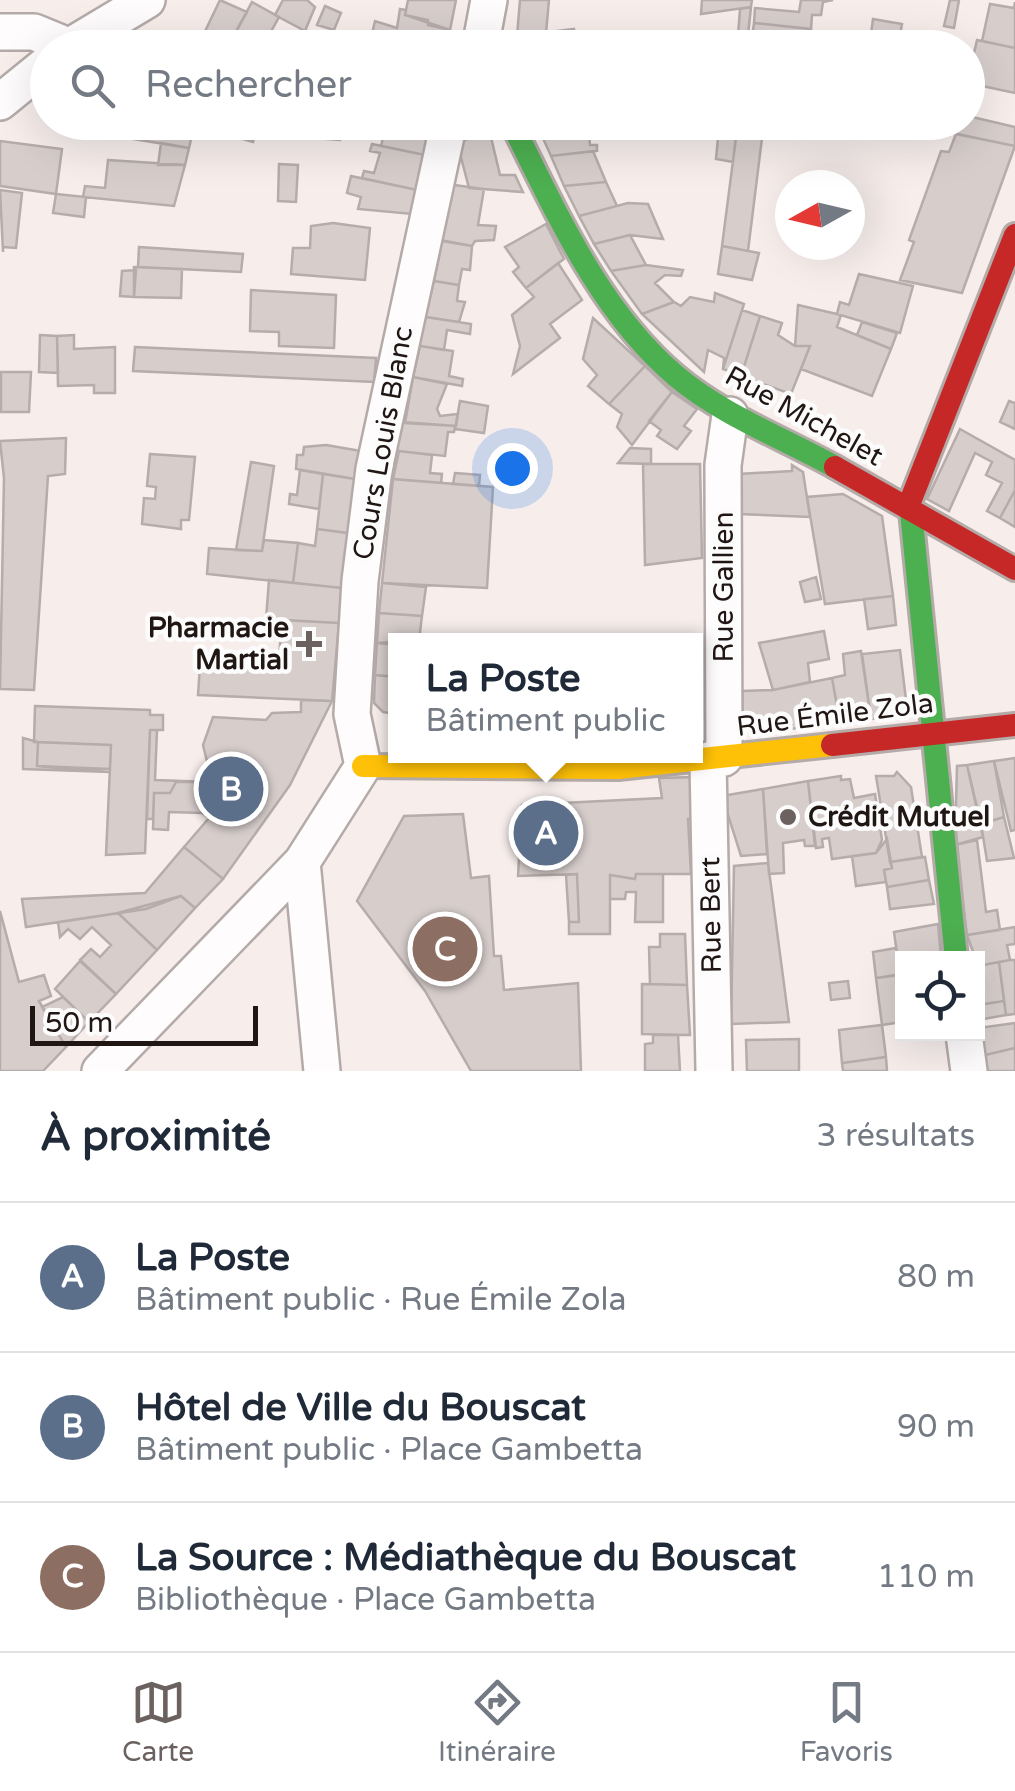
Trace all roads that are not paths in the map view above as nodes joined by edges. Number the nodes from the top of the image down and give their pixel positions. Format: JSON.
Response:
{"nodes":[{"id":1,"x":147,"y":0,"type":"edge"},
{"id":2,"x":489,"y":0,"type":"edge"},
{"id":3,"x":97,"y":30,"type":"edge"},
{"id":4,"x":483,"y":30,"type":"edge"},
{"id":5,"x":0,"y":32,"type":"edge"},
{"id":6,"x":30,"y":32,"type":"edge"},
{"id":7,"x":30,"y":78,"type":"edge"},
{"id":8,"x":0,"y":102,"type":"edge"},
{"id":9,"x":445,"y":140,"type":"edge"},
{"id":10,"x":521,"y":140,"type":"edge"},
{"id":11,"x":1015,"y":235,"type":"edge"},
{"id":12,"x":730,"y":416,"type":"junction"},
{"id":13,"x":908,"y":508,"type":"junction"},
{"id":14,"x":1015,"y":569,"type":"edge"},
{"id":15,"x":1015,"y":725,"type":"edge"},
{"id":16,"x":937,"y":734,"type":"junction"},
{"id":17,"x":716,"y":759,"type":"junction"},
{"id":18,"x":703,"y":760,"type":"edge"},
{"id":19,"x":672,"y":763,"type":"edge"},
{"id":20,"x":363,"y":766,"type":"junction"},
{"id":21,"x":302,"y":862,"type":"junction"},
{"id":22,"x":955,"y":951,"type":"edge"},
{"id":23,"x":965,"y":1041,"type":"edge"},
{"id":24,"x":100,"y":1071,"type":"edge"},
{"id":25,"x":322,"y":1071,"type":"edge"},
{"id":26,"x":714,"y":1071,"type":"edge"},
{"id":27,"x":969,"y":1071,"type":"edge"}],
"edges":[{"from":1,"to":3,"type":"street"},
{"from":2,"to":4,"type":"street"},
{"from":5,"to":6,"type":"street"},
{"from":7,"to":8,"type":"street"},
{"from":9,"to":20,"type":"street","name":"Cours Louis Blanc"},
{"from":10,"to":12,"type":"street","name":"Rue Michelet"},
{"from":11,"to":13,"type":"street"},
{"from":12,"to":13,"type":"street","name":"Rue Michelet"},
{"from":12,"to":17,"type":"street","name":"Rue Gallien"},
{"from":13,"to":14,"type":"street","name":"Rue Michelet"},
{"from":13,"to":16,"type":"street"},
{"from":15,"to":16,"type":"street","name":"Rue Émile Zola"},
{"from":16,"to":17,"type":"street","name":"Rue Émile Zola"},
{"from":16,"to":22,"type":"street"},
{"from":17,"to":18,"type":"street","name":"Rue Émile Zola"},
{"from":17,"to":26,"type":"street","name":"Rue Bert"},
{"from":19,"to":20,"type":"street","name":"Rue Émile Zola"},
{"from":20,"to":21,"type":"street"},
{"from":21,"to":24,"type":"street"},
{"from":21,"to":25,"type":"street"},
{"from":23,"to":27,"type":"street"}]}
